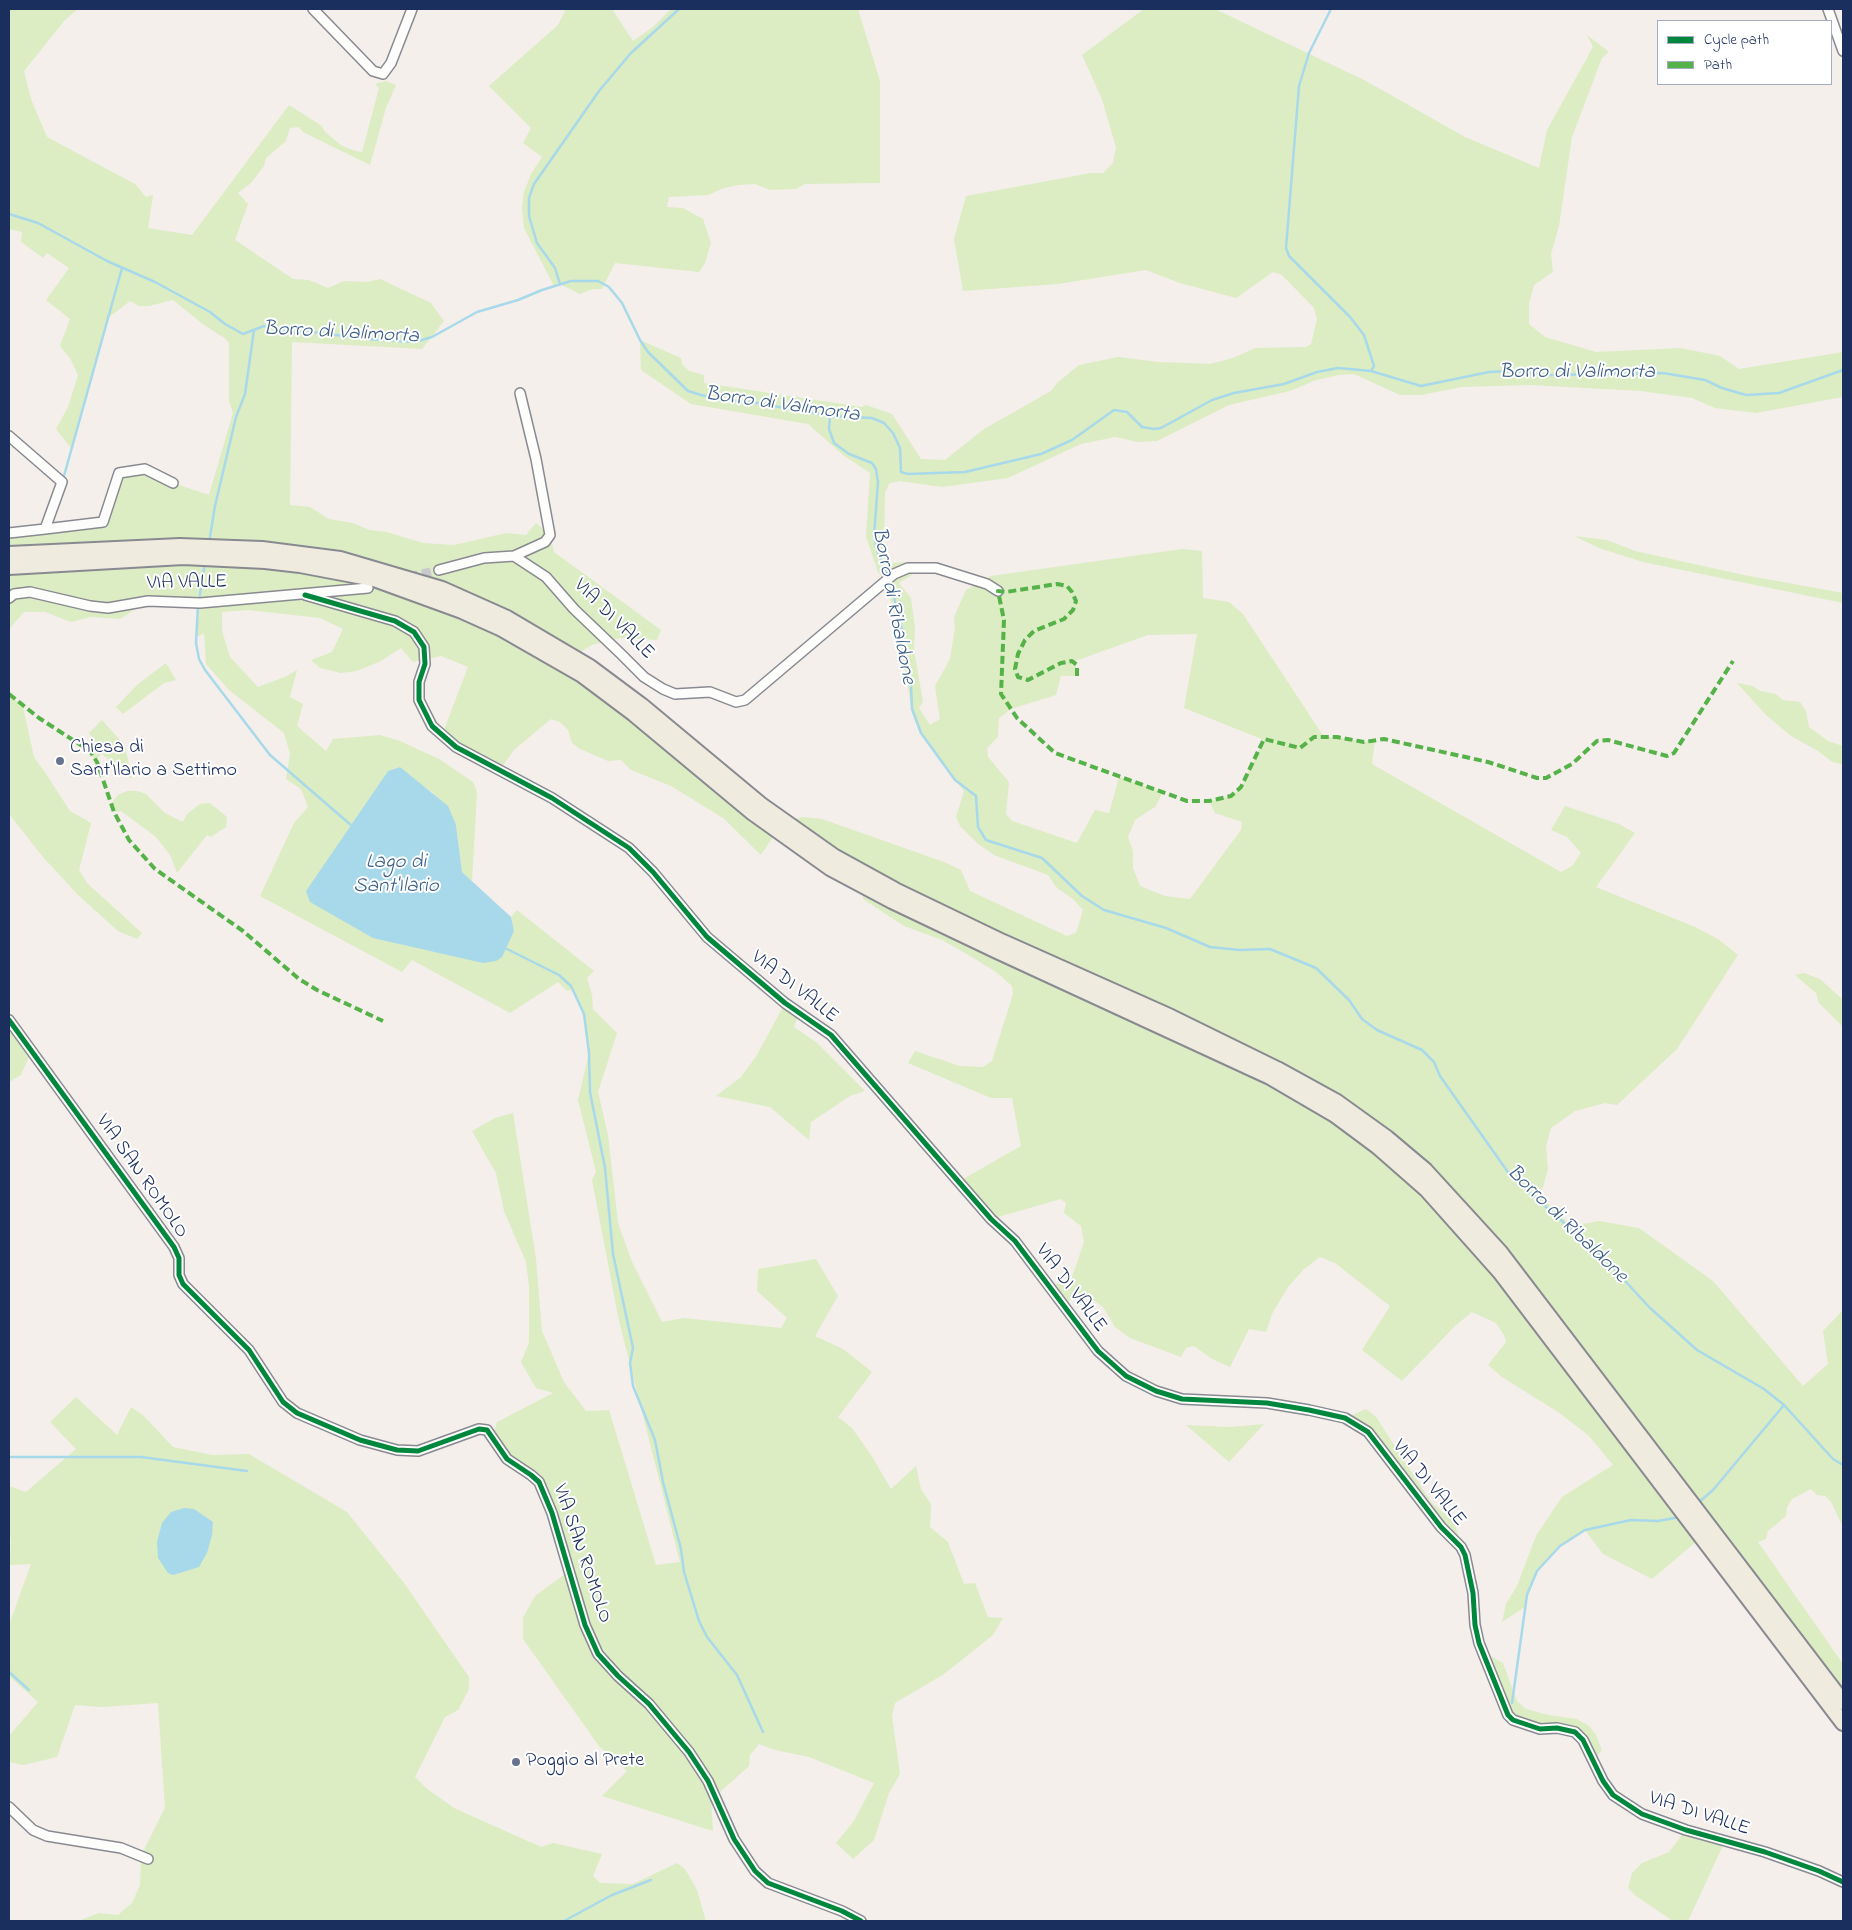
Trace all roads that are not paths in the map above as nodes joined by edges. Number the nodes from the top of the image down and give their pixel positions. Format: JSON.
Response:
{"nodes":[{"id":1,"x":313,"y":9,"type":"edge"},
{"id":2,"x":412,"y":9,"type":"edge"},
{"id":3,"x":1832,"y":20,"type":"edge"},
{"id":4,"x":1843,"y":52,"type":"edge"},
{"id":5,"x":520,"y":393,"type":"dead end"},
{"id":6,"x":9,"y":436,"type":"edge"},
{"id":7,"x":173,"y":484,"type":"dead end"},
{"id":8,"x":45,"y":529,"type":"junction"},
{"id":9,"x":9,"y":533,"type":"edge"},
{"id":10,"x":9,"y":554,"type":"edge"},
{"id":11,"x":514,"y":556,"type":"junction"},
{"id":12,"x":9,"y":567,"type":"edge"},
{"id":13,"x":439,"y":570,"type":"tunnel mouth"},
{"id":14,"x":368,"y":588,"type":"dead end"},
{"id":15,"x":998,"y":591,"type":"dead end"},
{"id":16,"x":305,"y":595,"type":"junction"},
{"id":17,"x":9,"y":598,"type":"edge"},
{"id":18,"x":9,"y":1020,"type":"edge"},
{"id":19,"x":1843,"y":1702,"type":"edge"},
{"id":20,"x":1843,"y":1722,"type":"edge"},
{"id":21,"x":9,"y":1807,"type":"edge"},
{"id":22,"x":148,"y":1859,"type":"dead end"},
{"id":23,"x":1843,"y":1882,"type":"edge"},
{"id":24,"x":861,"y":1921,"type":"edge"}],
"edges":[{"from":1,"to":2,"type":"street"},
{"from":3,"to":4,"type":"street"},
{"from":5,"to":11,"type":"street"},
{"from":6,"to":8,"type":"street"},
{"from":7,"to":8,"type":"street"},
{"from":8,"to":9,"type":"street"},
{"from":10,"to":19,"type":"highway"},
{"from":11,"to":13,"type":"street"},
{"from":11,"to":15,"type":"street","name":"VIA DI VALLE"},
{"from":12,"to":20,"type":"highway"},
{"from":14,"to":16,"type":"street","name":"VIA VALLE"},
{"from":16,"to":17,"type":"street","name":"VIA VALLE"},
{"from":16,"to":23,"type":"street","name":"VIA DI VALLE"},
{"from":18,"to":24,"type":"street","name":"VIA SAN ROMOLO"},
{"from":21,"to":22,"type":"street"}]}
